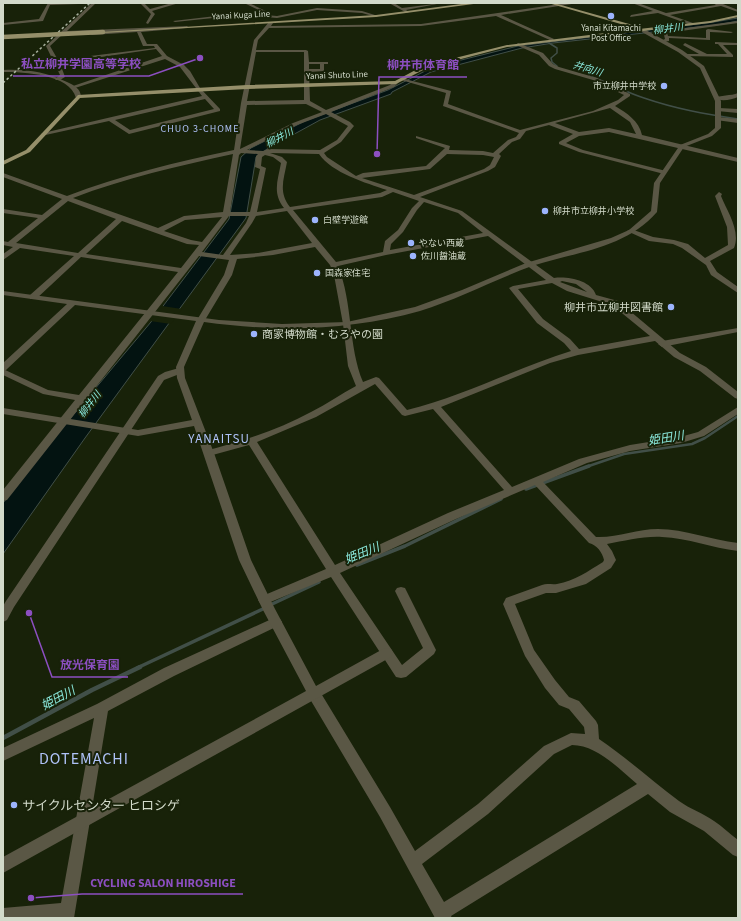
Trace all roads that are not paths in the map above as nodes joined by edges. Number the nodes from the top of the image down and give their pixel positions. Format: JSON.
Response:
{"nodes":[{"id":1,"x":94,"y":3,"type":"edge"},
{"id":2,"x":142,"y":3,"type":"edge"},
{"id":3,"x":177,"y":3,"type":"edge"},
{"id":4,"x":246,"y":3,"type":"edge"},
{"id":5,"x":391,"y":3,"type":"edge"},
{"id":6,"x":440,"y":3,"type":"edge"},
{"id":7,"x":479,"y":3,"type":"edge"},
{"id":8,"x":550,"y":3,"type":"edge"},
{"id":9,"x":576,"y":3,"type":"edge"},
{"id":10,"x":634,"y":3,"type":"edge"},
{"id":11,"x":715,"y":3,"type":"edge"},
{"id":12,"x":77,"y":4,"type":"edge"},
{"id":13,"x":559,"y":5,"type":"junction"},
{"id":14,"x":722,"y":5,"type":"junction"},
{"id":15,"x":402,"y":9,"type":"junction"},
{"id":16,"x":150,"y":10,"type":"junction"},
{"id":17,"x":738,"y":11,"type":"edge"},
{"id":18,"x":659,"y":12,"type":"junction"},
{"id":19,"x":409,"y":13,"type":"junction"},
{"id":20,"x":496,"y":14,"type":"junction"},
{"id":21,"x":666,"y":14,"type":"junction"},
{"id":22,"x":376,"y":16,"type":"junction"},
{"id":23,"x":631,"y":16,"type":"dead end"},
{"id":24,"x":738,"y":16,"type":"edge"},
{"id":25,"x":276,"y":18,"type":"junction"},
{"id":26,"x":272,"y":21,"type":"junction"},
{"id":27,"x":168,"y":22,"type":"dead end"},
{"id":28,"x":738,"y":22,"type":"edge"},
{"id":29,"x":148,"y":23,"type":"junction"},
{"id":30,"x":155,"y":23,"type":"dead end"},
{"id":31,"x":3,"y":24,"type":"edge"},
{"id":32,"x":691,"y":24,"type":"junction"},
{"id":33,"x":186,"y":27,"type":"junction"},
{"id":34,"x":267,"y":27,"type":"junction"},
{"id":35,"x":96,"y":28,"type":"dead end"},
{"id":36,"x":138,"y":28,"type":"junction"},
{"id":37,"x":645,"y":31,"type":"junction"},
{"id":38,"x":62,"y":32,"type":"junction"},
{"id":39,"x":731,"y":32,"type":"dead end"},
{"id":40,"x":85,"y":33,"type":"junction"},
{"id":41,"x":58,"y":36,"type":"junction"},
{"id":42,"x":3,"y":37,"type":"edge"},
{"id":43,"x":708,"y":37,"type":"junction"},
{"id":44,"x":738,"y":37,"type":"edge"},
{"id":45,"x":41,"y":38,"type":"dead end"},
{"id":46,"x":665,"y":39,"type":"junction"},
{"id":47,"x":552,"y":40,"type":"junction"},
{"id":48,"x":720,"y":43,"type":"junction"},
{"id":49,"x":518,"y":44,"type":"junction"},
{"id":50,"x":685,"y":44,"type":"dead end"},
{"id":51,"x":738,"y":44,"type":"edge"},
{"id":52,"x":158,"y":49,"type":"junction"},
{"id":53,"x":254,"y":51,"type":"junction"},
{"id":54,"x":705,"y":54,"type":"junction"},
{"id":55,"x":686,"y":55,"type":"junction"},
{"id":56,"x":731,"y":56,"type":"junction"},
{"id":57,"x":738,"y":56,"type":"edge"},
{"id":58,"x":165,"y":57,"type":"junction"},
{"id":59,"x":57,"y":62,"type":"junction"},
{"id":60,"x":307,"y":63,"type":"junction"},
{"id":61,"x":3,"y":71,"type":"edge"},
{"id":62,"x":306,"y":71,"type":"junction"},
{"id":63,"x":58,"y":79,"type":"junction"},
{"id":64,"x":404,"y":80,"type":"junction"},
{"id":65,"x":396,"y":82,"type":"junction"},
{"id":66,"x":306,"y":85,"type":"junction"},
{"id":67,"x":73,"y":87,"type":"junction"},
{"id":68,"x":247,"y":87,"type":"junction"},
{"id":69,"x":198,"y":89,"type":"junction"},
{"id":70,"x":738,"y":95,"type":"edge"},
{"id":71,"x":78,"y":97,"type":"junction"},
{"id":72,"x":206,"y":97,"type":"junction"},
{"id":73,"x":717,"y":98,"type":"junction"},
{"id":74,"x":308,"y":102,"type":"junction"},
{"id":75,"x":244,"y":103,"type":"junction"},
{"id":76,"x":610,"y":106,"type":"junction"},
{"id":77,"x":719,"y":110,"type":"junction"},
{"id":78,"x":150,"y":111,"type":"junction"},
{"id":79,"x":738,"y":111,"type":"edge"},
{"id":80,"x":327,"y":112,"type":"junction"},
{"id":81,"x":156,"y":114,"type":"dead end"},
{"id":82,"x":162,"y":118,"type":"dead end"},
{"id":83,"x":718,"y":119,"type":"junction"},
{"id":84,"x":111,"y":120,"type":"junction"},
{"id":85,"x":738,"y":121,"type":"edge"},
{"id":86,"x":168,"y":122,"type":"junction"},
{"id":87,"x":549,"y":123,"type":"junction"},
{"id":88,"x":522,"y":132,"type":"junction"},
{"id":89,"x":578,"y":134,"type":"junction"},
{"id":90,"x":43,"y":135,"type":"junction"},
{"id":91,"x":637,"y":136,"type":"junction"},
{"id":92,"x":418,"y":137,"type":"dead end"},
{"id":93,"x":682,"y":146,"type":"junction"},
{"id":94,"x":244,"y":151,"type":"junction"},
{"id":95,"x":321,"y":152,"type":"junction"},
{"id":96,"x":445,"y":152,"type":"junction"},
{"id":97,"x":264,"y":154,"type":"junction"},
{"id":98,"x":496,"y":155,"type":"junction"},
{"id":99,"x":738,"y":160,"type":"edge"},
{"id":100,"x":3,"y":163,"type":"edge"},
{"id":101,"x":664,"y":172,"type":"junction"},
{"id":102,"x":3,"y":176,"type":"edge"},
{"id":103,"x":356,"y":178,"type":"junction"},
{"id":104,"x":392,"y":190,"type":"junction"},
{"id":105,"x":719,"y":194,"type":"dead end"},
{"id":106,"x":414,"y":197,"type":"junction"},
{"id":107,"x":67,"y":198,"type":"junction"},
{"id":108,"x":423,"y":200,"type":"junction"},
{"id":109,"x":3,"y":210,"type":"edge"},
{"id":110,"x":289,"y":210,"type":"junction"},
{"id":111,"x":228,"y":214,"type":"junction"},
{"id":112,"x":251,"y":215,"type":"junction"},
{"id":113,"x":44,"y":217,"type":"junction"},
{"id":114,"x":121,"y":218,"type":"junction"},
{"id":115,"x":158,"y":231,"type":"junction"},
{"id":116,"x":631,"y":231,"type":"junction"},
{"id":117,"x":489,"y":234,"type":"junction"},
{"id":118,"x":7,"y":243,"type":"edge"},
{"id":119,"x":204,"y":244,"type":"junction"},
{"id":120,"x":318,"y":244,"type":"junction"},
{"id":121,"x":19,"y":245,"type":"junction"},
{"id":122,"x":198,"y":254,"type":"junction"},
{"id":123,"x":386,"y":254,"type":"junction"},
{"id":124,"x":79,"y":255,"type":"junction"},
{"id":125,"x":222,"y":256,"type":"junction"},
{"id":126,"x":234,"y":257,"type":"junction"},
{"id":127,"x":3,"y":258,"type":"edge"},
{"id":128,"x":706,"y":262,"type":"junction"},
{"id":129,"x":334,"y":265,"type":"junction"},
{"id":130,"x":529,"y":265,"type":"junction"},
{"id":131,"x":183,"y":271,"type":"junction"},
{"id":132,"x":551,"y":280,"type":"junction"},
{"id":133,"x":738,"y":280,"type":"edge"},
{"id":134,"x":726,"y":283,"type":"junction"},
{"id":135,"x":738,"y":290,"type":"edge"},
{"id":136,"x":3,"y":293,"type":"edge"},
{"id":137,"x":33,"y":297,"type":"junction"},
{"id":138,"x":74,"y":302,"type":"junction"},
{"id":139,"x":153,"y":313,"type":"junction"},
{"id":140,"x":201,"y":320,"type":"junction"},
{"id":141,"x":347,"y":324,"type":"junction"},
{"id":142,"x":738,"y":330,"type":"edge"},
{"id":143,"x":659,"y":341,"type":"junction"},
{"id":144,"x":577,"y":352,"type":"junction"},
{"id":145,"x":3,"y":368,"type":"edge"},
{"id":146,"x":180,"y":371,"type":"junction"},
{"id":147,"x":3,"y":372,"type":"edge"},
{"id":148,"x":361,"y":387,"type":"junction"},
{"id":149,"x":738,"y":396,"type":"edge"},
{"id":150,"x":81,"y":398,"type":"junction"},
{"id":151,"x":435,"y":406,"type":"junction"},
{"id":152,"x":738,"y":410,"type":"edge"},
{"id":153,"x":3,"y":411,"type":"edge"},
{"id":154,"x":68,"y":421,"type":"junction"},
{"id":155,"x":197,"y":422,"type":"junction"},
{"id":156,"x":125,"y":431,"type":"junction"},
{"id":157,"x":251,"y":440,"type":"junction"},
{"id":158,"x":209,"y":453,"type":"junction"},
{"id":159,"x":537,"y":481,"type":"junction"},
{"id":160,"x":511,"y":492,"type":"junction"},
{"id":161,"x":3,"y":497,"type":"edge"},
{"id":162,"x":598,"y":541,"type":"junction"},
{"id":163,"x":738,"y":547,"type":"edge"},
{"id":164,"x":333,"y":572,"type":"junction"},
{"id":165,"x":401,"y":591,"type":"dead end"},
{"id":166,"x":266,"y":604,"type":"junction"},
{"id":167,"x":3,"y":617,"type":"edge"},
{"id":168,"x":276,"y":622,"type":"junction"},
{"id":169,"x":387,"y":654,"type":"junction"},
{"id":170,"x":314,"y":694,"type":"junction"},
{"id":171,"x":102,"y":708,"type":"junction"},
{"id":172,"x":592,"y":742,"type":"junction"},
{"id":173,"x":3,"y":755,"type":"edge"},
{"id":174,"x":648,"y":787,"type":"junction"},
{"id":175,"x":84,"y":821,"type":"junction"},
{"id":176,"x":738,"y":850,"type":"edge"},
{"id":177,"x":412,"y":862,"type":"junction"},
{"id":178,"x":3,"y":865,"type":"edge"},
{"id":179,"x":67,"y":914,"type":"edge"},
{"id":180,"x":442,"y":915,"type":"edge"},
{"id":181,"x":3,"y":916,"type":"edge"}],
"edges":[{"from":1,"to":38,"type":"street"},
{"from":2,"to":16,"type":"street"},
{"from":3,"to":16,"type":"street"},
{"from":4,"to":25,"type":"street"},
{"from":5,"to":15,"type":"street"},
{"from":6,"to":15,"type":"street"},
{"from":7,"to":19,"type":"main road","name":"Yanai Kuga Line"},
{"from":8,"to":13,"type":"main road"},
{"from":9,"to":13,"type":"street"},
{"from":10,"to":18,"type":"street"},
{"from":11,"to":14,"type":"street"},
{"from":12,"to":31,"type":"street"},
{"from":13,"to":20,"type":"street"},
{"from":13,"to":37,"type":"main road"},
{"from":14,"to":17,"type":"street"},
{"from":14,"to":21,"type":"street"},
{"from":15,"to":19,"type":"street"},
{"from":16,"to":29,"type":"street"},
{"from":18,"to":21,"type":"street"},
{"from":18,"to":23,"type":"street"},
{"from":19,"to":22,"type":"main road","name":"Yanai Kuga Line"},
{"from":20,"to":34,"type":"street"},
{"from":20,"to":47,"type":"street"},
{"from":21,"to":32,"type":"street"},
{"from":22,"to":25,"type":"main road","name":"Yanai Kuga Line"},
{"from":22,"to":25,"type":"street"},
{"from":24,"to":32,"type":"main road","name":"Yanai Shuto Line"},
{"from":25,"to":26,"type":"main road","name":"Yanai Kuga Line"},
{"from":25,"to":27,"type":"street"},
{"from":26,"to":33,"type":"main road","name":"Yanai Kuga Line"},
{"from":26,"to":34,"type":"street"},
{"from":28,"to":46,"type":"street"},
{"from":29,"to":30,"type":"street"},
{"from":29,"to":36,"type":"street"},
{"from":32,"to":37,"type":"main road","name":"Yanai Shuto Line"},
{"from":33,"to":36,"type":"street"},
{"from":33,"to":42,"type":"main road","name":"Yanai Kuga Line","bridge":true},
{"from":34,"to":53,"type":"street"},
{"from":35,"to":36,"type":"street"},
{"from":36,"to":40,"type":"street"},
{"from":36,"to":52,"type":"street"},
{"from":37,"to":46,"type":"street"},
{"from":37,"to":47,"type":"main road","name":"Yanai Shuto Line"},
{"from":38,"to":40,"type":"street"},
{"from":38,"to":41,"type":"street"},
{"from":39,"to":43,"type":"street"},
{"from":40,"to":41,"type":"street"},
{"from":41,"to":59,"type":"street"},
{"from":42,"to":45,"type":"street"},
{"from":43,"to":44,"type":"street"},
{"from":43,"to":46,"type":"street"},
{"from":43,"to":48,"type":"street"},
{"from":46,"to":55,"type":"street"},
{"from":47,"to":49,"type":"main road","name":"Yanai Shuto Line"},
{"from":48,"to":51,"type":"street"},
{"from":48,"to":56,"type":"street"},
{"from":49,"to":64,"type":"main road","name":"Yanai Shuto Line"},
{"from":49,"to":76,"type":"street"},
{"from":50,"to":54,"type":"street"},
{"from":52,"to":58,"type":"street"},
{"from":52,"to":59,"type":"street"},
{"from":53,"to":60,"type":"street"},
{"from":53,"to":68,"type":"street"},
{"from":54,"to":55,"type":"street"},
{"from":54,"to":56,"type":"street"},
{"from":55,"to":73,"type":"street"},
{"from":56,"to":57,"type":"street"},
{"from":58,"to":67,"type":"street"},
{"from":58,"to":69,"type":"street"},
{"from":59,"to":63,"type":"street"},
{"from":60,"to":62,"type":"street"},
{"from":60,"to":62,"type":"street"},
{"from":61,"to":63,"type":"street"},
{"from":62,"to":66,"type":"street"},
{"from":63,"to":67,"type":"street"},
{"from":64,"to":65,"type":"main road","name":"Yanai Shuto Line"},
{"from":64,"to":88,"type":"street"},
{"from":65,"to":66,"type":"main road","name":"Yanai Shuto Line"},
{"from":65,"to":80,"type":"street"},
{"from":66,"to":68,"type":"main road","name":"Yanai Shuto Line"},
{"from":66,"to":74,"type":"street"},
{"from":67,"to":71,"type":"street"},
{"from":68,"to":69,"type":"main road","name":"Yanai Shuto Line"},
{"from":68,"to":75,"type":"street"},
{"from":69,"to":71,"type":"main road","name":"Yanai Shuto Line"},
{"from":69,"to":72,"type":"street"},
{"from":70,"to":73,"type":"street"},
{"from":71,"to":90,"type":"main road"},
{"from":72,"to":78,"type":"street"},
{"from":72,"to":86,"type":"street"},
{"from":73,"to":77,"type":"street"},
{"from":74,"to":75,"type":"street"},
{"from":74,"to":80,"type":"street"},
{"from":75,"to":94,"type":"street"},
{"from":76,"to":87,"type":"street"},
{"from":76,"to":91,"type":"street"},
{"from":77,"to":79,"type":"street"},
{"from":77,"to":83,"type":"street"},
{"from":78,"to":81,"type":"street"},
{"from":78,"to":84,"type":"street"},
{"from":80,"to":94,"type":"street"},
{"from":80,"to":95,"type":"street"},
{"from":82,"to":86,"type":"street"},
{"from":83,"to":85,"type":"street"},
{"from":83,"to":93,"type":"street"},
{"from":84,"to":86,"type":"street"},
{"from":84,"to":90,"type":"street"},
{"from":87,"to":88,"type":"street"},
{"from":87,"to":89,"type":"street"},
{"from":88,"to":98,"type":"street"},
{"from":89,"to":91,"type":"street"},
{"from":89,"to":101,"type":"street"},
{"from":90,"to":100,"type":"main road"},
{"from":91,"to":93,"type":"street"},
{"from":92,"to":96,"type":"street"},
{"from":93,"to":99,"type":"street"},
{"from":93,"to":101,"type":"street"},
{"from":94,"to":97,"type":"street"},
{"from":94,"to":107,"type":"street"},
{"from":94,"to":111,"type":"street"},
{"from":95,"to":97,"type":"street"},
{"from":95,"to":103,"type":"street"},
{"from":96,"to":98,"type":"street"},
{"from":96,"to":103,"type":"street"},
{"from":97,"to":110,"type":"street"},
{"from":97,"to":112,"type":"street"},
{"from":98,"to":106,"type":"street"},
{"from":101,"to":116,"type":"street"},
{"from":102,"to":107,"type":"street"},
{"from":103,"to":104,"type":"street"},
{"from":104,"to":106,"type":"street"},
{"from":104,"to":110,"type":"street"},
{"from":105,"to":128,"type":"street"},
{"from":106,"to":108,"type":"street"},
{"from":107,"to":113,"type":"street"},
{"from":107,"to":114,"type":"street"},
{"from":108,"to":117,"type":"street"},
{"from":108,"to":123,"type":"street"},
{"from":109,"to":113,"type":"street"},
{"from":110,"to":112,"type":"street"},
{"from":110,"to":120,"type":"street"},
{"from":111,"to":112,"type":"street"},
{"from":111,"to":115,"type":"street"},
{"from":111,"to":119,"type":"street"},
{"from":112,"to":125,"type":"street"},
{"from":113,"to":118,"type":"street"},
{"from":114,"to":115,"type":"street"},
{"from":114,"to":124,"type":"street"},
{"from":115,"to":119,"type":"street"},
{"from":116,"to":128,"type":"street"},
{"from":116,"to":130,"type":"street"},
{"from":117,"to":123,"type":"street"},
{"from":117,"to":130,"type":"street"},
{"from":118,"to":121,"type":"street"},
{"from":119,"to":122,"type":"street"},
{"from":120,"to":126,"type":"street"},
{"from":120,"to":129,"type":"street"},
{"from":121,"to":124,"type":"street"},
{"from":121,"to":127,"type":"street"},
{"from":122,"to":125,"type":"street"},
{"from":122,"to":131,"type":"street"},
{"from":123,"to":129,"type":"street"},
{"from":124,"to":131,"type":"street"},
{"from":124,"to":137,"type":"street"},
{"from":125,"to":126,"type":"street"},
{"from":126,"to":140,"type":"street"},
{"from":128,"to":134,"type":"street"},
{"from":129,"to":141,"type":"street"},
{"from":130,"to":132,"type":"street"},
{"from":130,"to":141,"type":"street"},
{"from":131,"to":139,"type":"street"},
{"from":132,"to":143,"type":"street"},
{"from":132,"to":144,"type":"street"},
{"from":133,"to":134,"type":"street"},
{"from":134,"to":135,"type":"street"},
{"from":136,"to":137,"type":"street"},
{"from":137,"to":138,"type":"street"},
{"from":138,"to":139,"type":"street"},
{"from":138,"to":145,"type":"street"},
{"from":139,"to":140,"type":"street"},
{"from":139,"to":150,"type":"street"},
{"from":140,"to":141,"type":"street"},
{"from":140,"to":146,"type":"street"},
{"from":141,"to":148,"type":"street"},
{"from":142,"to":143,"type":"street"},
{"from":143,"to":144,"type":"street"},
{"from":143,"to":149,"type":"street"},
{"from":144,"to":151,"type":"street"},
{"from":146,"to":155,"type":"street"},
{"from":146,"to":156,"type":"street"},
{"from":147,"to":150,"type":"street"},
{"from":148,"to":151,"type":"street"},
{"from":148,"to":157,"type":"street"},
{"from":150,"to":154,"type":"street"},
{"from":151,"to":160,"type":"street"},
{"from":152,"to":159,"type":"street"},
{"from":153,"to":154,"type":"street"},
{"from":154,"to":156,"type":"street"},
{"from":154,"to":161,"type":"street"},
{"from":155,"to":156,"type":"street"},
{"from":155,"to":158,"type":"street"},
{"from":156,"to":167,"type":"street"},
{"from":157,"to":158,"type":"street"},
{"from":157,"to":164,"type":"street"},
{"from":158,"to":166,"type":"street"},
{"from":159,"to":160,"type":"street"},
{"from":159,"to":162,"type":"street"},
{"from":160,"to":164,"type":"street"},
{"from":162,"to":163,"type":"street"},
{"from":162,"to":172,"type":"street"},
{"from":164,"to":166,"type":"street"},
{"from":164,"to":169,"type":"street"},
{"from":165,"to":169,"type":"street"},
{"from":166,"to":168,"type":"street"},
{"from":168,"to":170,"type":"street"},
{"from":168,"to":171,"type":"street"},
{"from":169,"to":170,"type":"street"},
{"from":170,"to":175,"type":"street"},
{"from":170,"to":177,"type":"street"},
{"from":171,"to":173,"type":"street"},
{"from":171,"to":175,"type":"street"},
{"from":172,"to":174,"type":"street"},
{"from":172,"to":177,"type":"street"},
{"from":174,"to":176,"type":"street"},
{"from":174,"to":180,"type":"street"},
{"from":175,"to":178,"type":"street"},
{"from":175,"to":179,"type":"street"},
{"from":177,"to":180,"type":"street"},
{"from":179,"to":181,"type":"street"}]}
